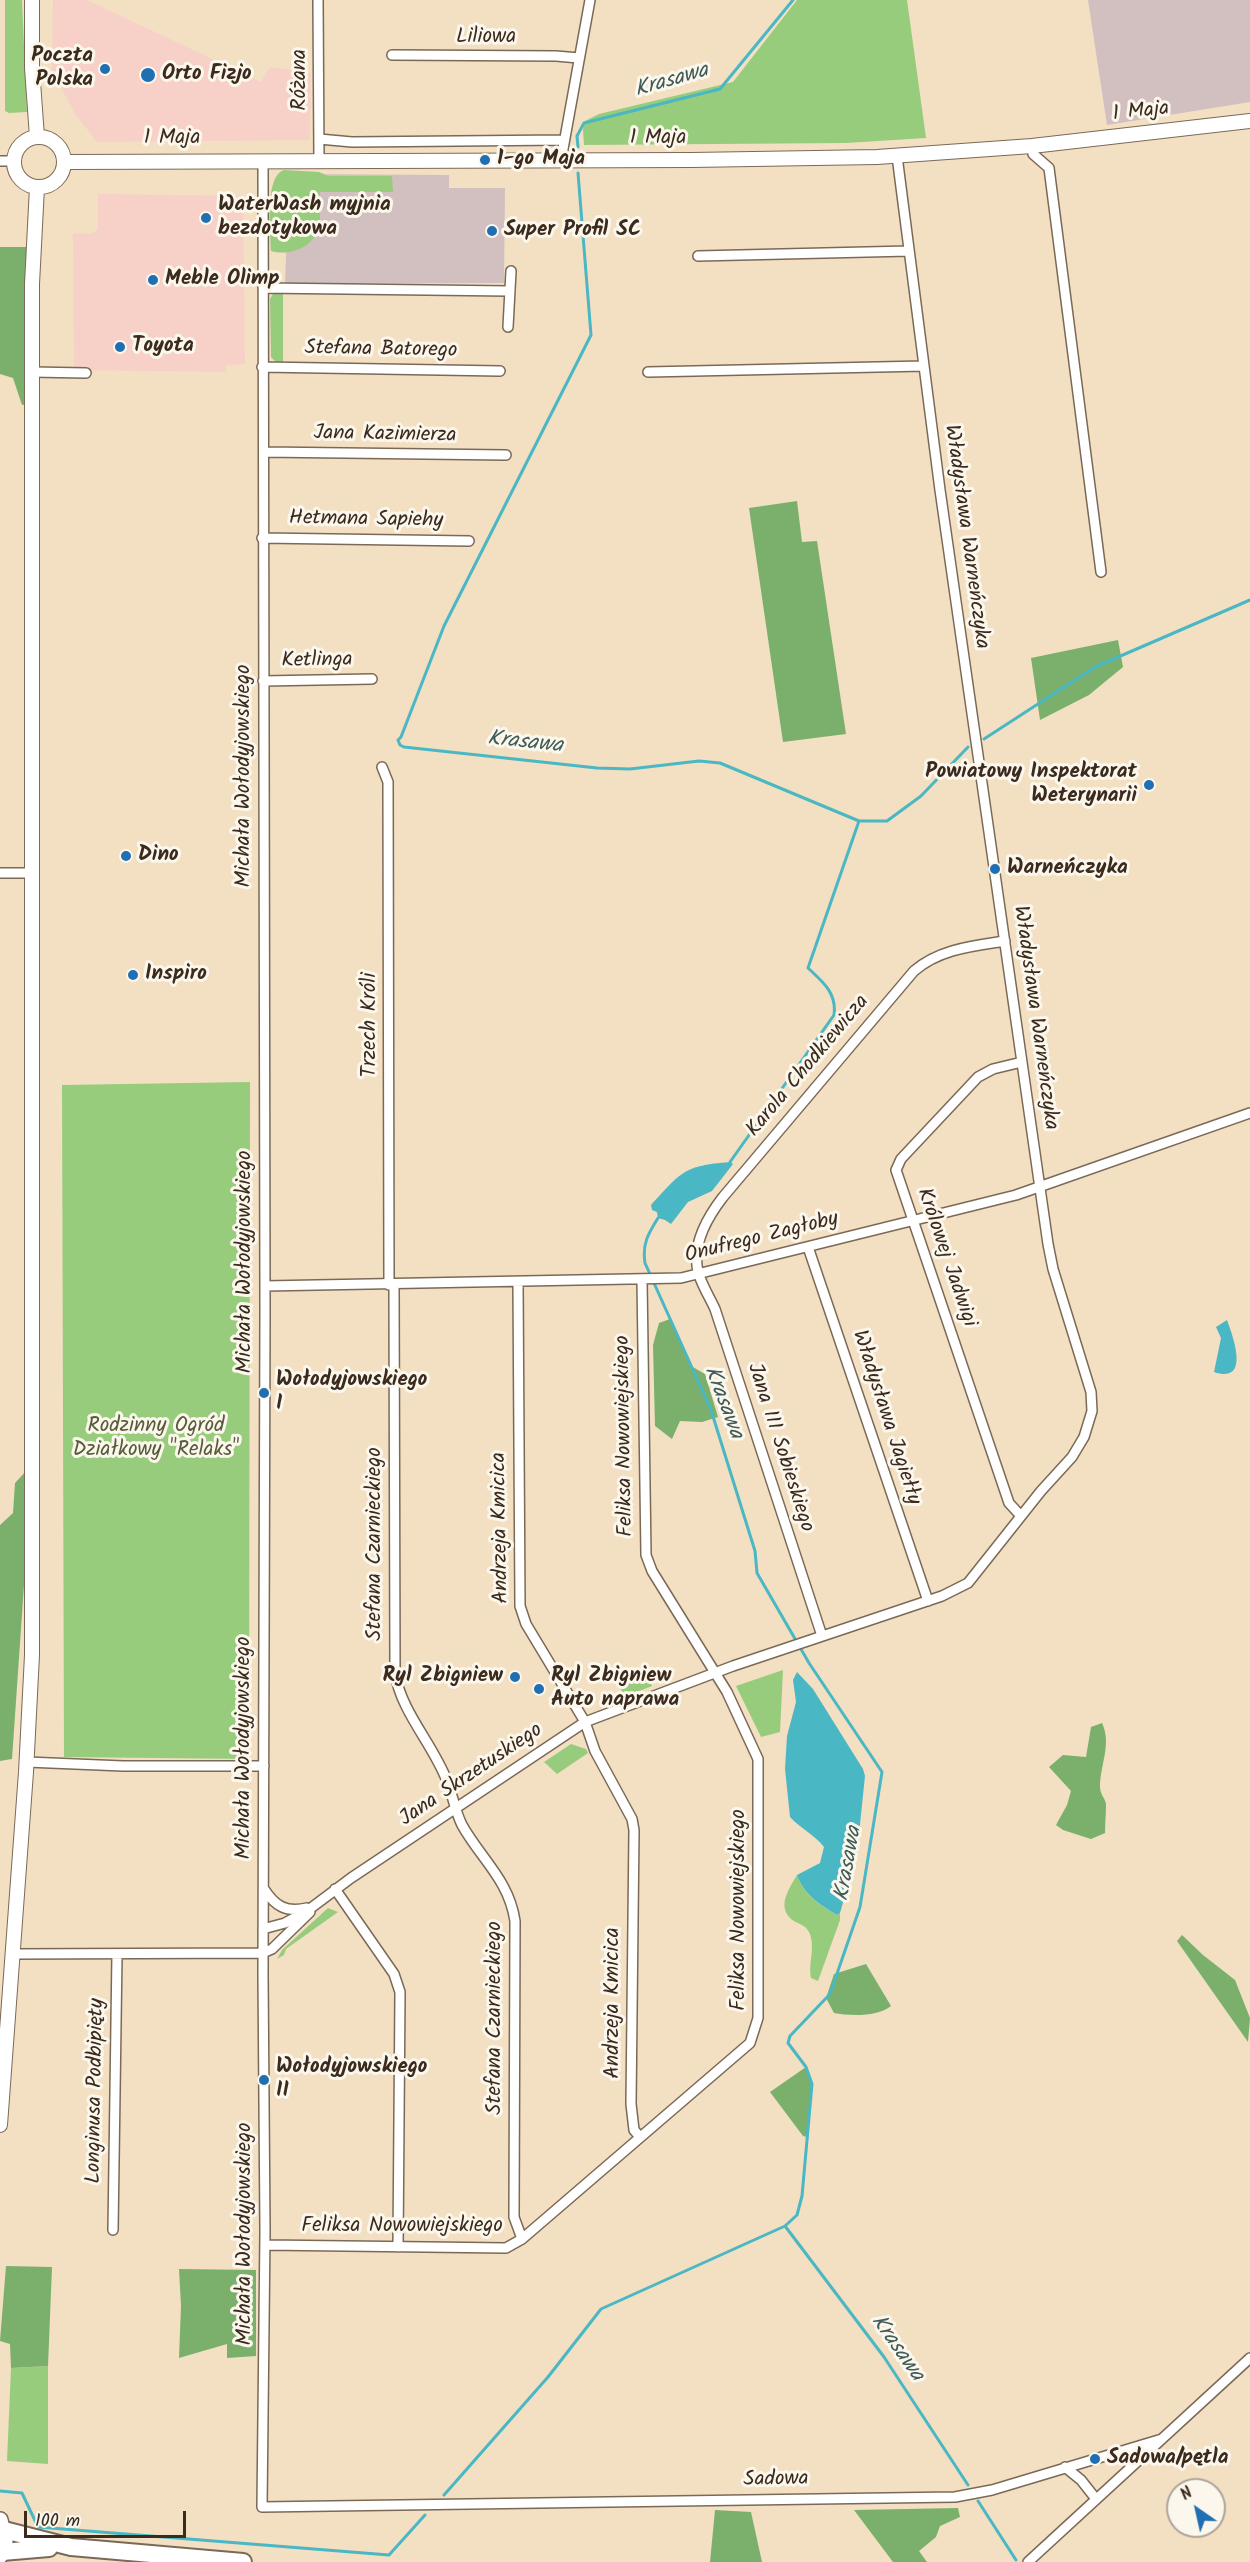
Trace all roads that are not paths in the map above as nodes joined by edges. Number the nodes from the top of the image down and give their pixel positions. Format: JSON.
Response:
{"nodes":[{"id":1,"x":32,"y":0,"type":"edge"},
{"id":2,"x":318,"y":0,"type":"edge"},
{"id":3,"x":590,"y":0,"type":"edge"},
{"id":4,"x":392,"y":55,"type":"dead end"},
{"id":5,"x":579,"y":58,"type":"junction"},
{"id":6,"x":1250,"y":121,"type":"edge"},
{"id":7,"x":37,"y":136,"type":"junction"},
{"id":8,"x":319,"y":139,"type":"junction"},
{"id":9,"x":564,"y":140,"type":"junction"},
{"id":10,"x":1032,"y":146,"type":"junction"},
{"id":11,"x":897,"y":156,"type":"junction"},
{"id":12,"x":263,"y":160,"type":"junction"},
{"id":13,"x":319,"y":160,"type":"junction"},
{"id":14,"x":561,"y":160,"type":"junction"},
{"id":15,"x":7,"y":161,"type":"edge"},
{"id":16,"x":65,"y":162,"type":"junction"},
{"id":17,"x":37,"y":188,"type":"junction"},
{"id":18,"x":909,"y":251,"type":"junction"},
{"id":19,"x":698,"y":256,"type":"dead end"},
{"id":20,"x":511,"y":271,"type":"dead end"},
{"id":21,"x":263,"y":288,"type":"junction"},
{"id":22,"x":509,"y":291,"type":"junction"},
{"id":23,"x":508,"y":327,"type":"dead end"},
{"id":24,"x":924,"y":366,"type":"junction"},
{"id":25,"x":262,"y":367,"type":"junction"},
{"id":26,"x":500,"y":371,"type":"dead end"},
{"id":27,"x":32,"y":372,"type":"junction"},
{"id":28,"x":648,"y":372,"type":"dead end"},
{"id":29,"x":86,"y":374,"type":"dead end"},
{"id":30,"x":264,"y":452,"type":"junction"},
{"id":31,"x":506,"y":455,"type":"dead end"},
{"id":32,"x":262,"y":538,"type":"junction"},
{"id":33,"x":469,"y":541,"type":"dead end"},
{"id":34,"x":1101,"y":572,"type":"dead end"},
{"id":35,"x":372,"y":679,"type":"dead end"},
{"id":36,"x":263,"y":681,"type":"junction"},
{"id":37,"x":382,"y":767,"type":"dead end"},
{"id":38,"x":0,"y":873,"type":"edge"},
{"id":39,"x":32,"y":873,"type":"junction"},
{"id":40,"x":1005,"y":941,"type":"junction"},
{"id":41,"x":1022,"y":1062,"type":"junction"},
{"id":42,"x":1250,"y":1113,"type":"edge"},
{"id":43,"x":1040,"y":1187,"type":"junction"},
{"id":44,"x":913,"y":1220,"type":"junction"},
{"id":45,"x":808,"y":1247,"type":"junction"},
{"id":46,"x":699,"y":1274,"type":"junction"},
{"id":47,"x":644,"y":1280,"type":"junction"},
{"id":48,"x":518,"y":1282,"type":"junction"},
{"id":49,"x":392,"y":1285,"type":"junction"},
{"id":50,"x":265,"y":1286,"type":"junction"},
{"id":51,"x":1021,"y":1516,"type":"junction"},
{"id":52,"x":927,"y":1601,"type":"junction"},
{"id":53,"x":822,"y":1636,"type":"junction"},
{"id":54,"x":715,"y":1672,"type":"junction"},
{"id":55,"x":585,"y":1722,"type":"junction"},
{"id":56,"x":27,"y":1762,"type":"junction"},
{"id":57,"x":264,"y":1766,"type":"junction"},
{"id":58,"x":455,"y":1809,"type":"junction"},
{"id":59,"x":263,"y":1888,"type":"junction"},
{"id":60,"x":335,"y":1889,"type":"junction"},
{"id":61,"x":317,"y":1904,"type":"junction"},
{"id":62,"x":263,"y":1929,"type":"junction"},
{"id":63,"x":263,"y":1953,"type":"junction"},
{"id":64,"x":13,"y":1954,"type":"junction"},
{"id":65,"x":117,"y":1954,"type":"junction"},
{"id":66,"x":5,"y":1994,"type":"edge"},
{"id":67,"x":0,"y":2125,"type":"edge"},
{"id":68,"x":640,"y":2138,"type":"junction"},
{"id":69,"x":113,"y":2230,"type":"dead end"},
{"id":70,"x":522,"y":2239,"type":"junction"},
{"id":71,"x":265,"y":2246,"type":"junction"},
{"id":72,"x":398,"y":2247,"type":"junction"},
{"id":73,"x":1250,"y":2358,"type":"edge"},
{"id":74,"x":1162,"y":2439,"type":"junction"},
{"id":75,"x":1065,"y":2467,"type":"junction"},
{"id":76,"x":1096,"y":2499,"type":"junction"},
{"id":77,"x":262,"y":2507,"type":"joint"},
{"id":78,"x":2,"y":2525,"type":"edge"},
{"id":79,"x":71,"y":2547,"type":"junction"},
{"id":80,"x":1,"y":2554,"type":"edge"},
{"id":81,"x":243,"y":2562,"type":"edge"},
{"id":82,"x":1028,"y":2562,"type":"edge"}],
"edges":[{"from":1,"to":7,"type":"main road"},
{"from":2,"to":8,"type":"street","name":"Różana"},
{"from":3,"to":5,"type":"street"},
{"from":4,"to":5,"type":"street","name":"Liliowa"},
{"from":5,"to":9,"type":"street"},
{"from":6,"to":10,"type":"main road","name":"1 Maja"},
{"from":7,"to":15,"type":"main road"},
{"from":7,"to":16,"type":"main road"},
{"from":8,"to":9,"type":"street"},
{"from":8,"to":13,"type":"street","name":"Różana"},
{"from":9,"to":14,"type":"street"},
{"from":10,"to":11,"type":"main road","name":"1 Maja"},
{"from":10,"to":34,"type":"street"},
{"from":11,"to":14,"type":"main road","name":"1 Maja"},
{"from":11,"to":18,"type":"street","name":"Władysława Warneńczyka"},
{"from":12,"to":13,"type":"main road","name":"1 Maja"},
{"from":12,"to":16,"type":"main road","name":"1 Maja"},
{"from":12,"to":21,"type":"street","name":"Michała Wołodyjowskiego"},
{"from":13,"to":14,"type":"main road","name":"1 Maja"},
{"from":15,"to":17,"type":"main road"},
{"from":16,"to":17,"type":"main road"},
{"from":17,"to":27,"type":"main road"},
{"from":18,"to":19,"type":"street"},
{"from":18,"to":24,"type":"street","name":"Władysława Warneńczyka"},
{"from":20,"to":22,"type":"street"},
{"from":21,"to":22,"type":"street"},
{"from":21,"to":25,"type":"street","name":"Michała Wołodyjowskiego"},
{"from":22,"to":23,"type":"street"},
{"from":24,"to":28,"type":"street"},
{"from":24,"to":40,"type":"street","name":"Władysława Warneńczyka"},
{"from":25,"to":26,"type":"street","name":"Stefana Batorego"},
{"from":25,"to":30,"type":"street","name":"Michała Wołodyjowskiego"},
{"from":27,"to":29,"type":"street"},
{"from":27,"to":39,"type":"main road"},
{"from":30,"to":31,"type":"street","name":"Jana Kazimierza"},
{"from":30,"to":32,"type":"street","name":"Michała Wołodyjowskiego"},
{"from":32,"to":33,"type":"street","name":"Hetmana Sapiehy"},
{"from":32,"to":36,"type":"street","name":"Michała Wołodyjowskiego"},
{"from":35,"to":36,"type":"street","name":"Ketlinga"},
{"from":36,"to":50,"type":"street","name":"Michała Wołodyjowskiego"},
{"from":37,"to":49,"type":"street","name":"Trzech Króli"},
{"from":38,"to":39,"type":"street"},
{"from":39,"to":56,"type":"main road"},
{"from":40,"to":41,"type":"street","name":"Władysława Warneńczyka"},
{"from":40,"to":46,"type":"street","name":"Karola Chodkiewicza"},
{"from":41,"to":43,"type":"street","name":"Władysława Warneńczyka"},
{"from":41,"to":44,"type":"street","name":"Królowej Jadwigi"},
{"from":42,"to":43,"type":"street","name":"Onufrego Zagłoby"},
{"from":43,"to":44,"type":"street","name":"Onufrego Zagłoby"},
{"from":43,"to":51,"type":"street","name":"Władysława Warneńczyka"},
{"from":44,"to":45,"type":"street","name":"Onufrego Zagłoby"},
{"from":44,"to":51,"type":"street","name":"Królowej Jadwigi"},
{"from":45,"to":46,"type":"street","name":"Onufrego Zagłoby"},
{"from":45,"to":52,"type":"street","name":"Władysława Jagiełły"},
{"from":46,"to":47,"type":"street","name":"Onufrego Zagłoby"},
{"from":46,"to":53,"type":"street","name":"Jana III Sobieskiego"},
{"from":47,"to":48,"type":"street","name":"Onufrego Zagłoby"},
{"from":47,"to":54,"type":"street","name":"Feliksa Nowowiejskiego"},
{"from":48,"to":49,"type":"street","name":"Onufrego Zagłoby"},
{"from":48,"to":55,"type":"street","name":"Andrzeja Kmicica"},
{"from":49,"to":50,"type":"street","name":"Onufrego Zagłoby"},
{"from":49,"to":58,"type":"street","name":"Stefana Czarnieckiego"},
{"from":50,"to":57,"type":"street","name":"Michała Wołodyjowskiego"},
{"from":51,"to":52,"type":"street","name":"Władysława Warneńczyka"},
{"from":52,"to":53,"type":"street","name":"Jana Skrzetuskiego"},
{"from":53,"to":54,"type":"street","name":"Jana Skrzetuskiego"},
{"from":54,"to":55,"type":"street","name":"Jana Skrzetuskiego"},
{"from":54,"to":68,"type":"street","name":"Feliksa Nowowiejskiego"},
{"from":55,"to":58,"type":"street","name":"Jana Skrzetuskiego"},
{"from":55,"to":68,"type":"street","name":"Andrzeja Kmicica"},
{"from":56,"to":57,"type":"street"},
{"from":56,"to":64,"type":"main road"},
{"from":57,"to":59,"type":"street","name":"Michała Wołodyjowskiego"},
{"from":58,"to":60,"type":"street","name":"Jana Skrzetuskiego"},
{"from":58,"to":70,"type":"street","name":"Stefana Czarnieckiego"},
{"from":59,"to":61,"type":"street","name":"Jana Skrzetuskiego"},
{"from":59,"to":62,"type":"street","name":"Michała Wołodyjowskiego"},
{"from":60,"to":61,"type":"street","name":"Jana Skrzetuskiego"},
{"from":60,"to":72,"type":"street"},
{"from":61,"to":62,"type":"street","name":"Jana Skrzetuskiego"},
{"from":61,"to":63,"type":"street","name":"Jana Skrzetuskiego"},
{"from":62,"to":63,"type":"street","name":"Michała Wołodyjowskiego"},
{"from":63,"to":65,"type":"street"},
{"from":63,"to":71,"type":"street","name":"Michała Wołodyjowskiego"},
{"from":64,"to":65,"type":"street"},
{"from":64,"to":66,"type":"main road"},
{"from":65,"to":69,"type":"street","name":"Longinusa Podbipięty"},
{"from":66,"to":67,"type":"main road"},
{"from":68,"to":70,"type":"street","name":"Feliksa Nowowiejskiego"},
{"from":70,"to":72,"type":"street","name":"Feliksa Nowowiejskiego"},
{"from":71,"to":72,"type":"street","name":"Feliksa Nowowiejskiego"},
{"from":71,"to":77,"type":"street","name":"Michała Wołodyjowskiego"},
{"from":73,"to":74,"type":"street","name":"Sadowa"},
{"from":74,"to":75,"type":"street","name":"Sadowa"},
{"from":74,"to":76,"type":"street"},
{"from":75,"to":76,"type":"street"},
{"from":75,"to":77,"type":"street","name":"Sadowa"},
{"from":76,"to":82,"type":"street"},
{"from":78,"to":79,"type":"highway"},
{"from":78,"to":80,"type":"main road"},
{"from":79,"to":80,"type":"highway"},
{"from":79,"to":81,"type":"highway"}]}
